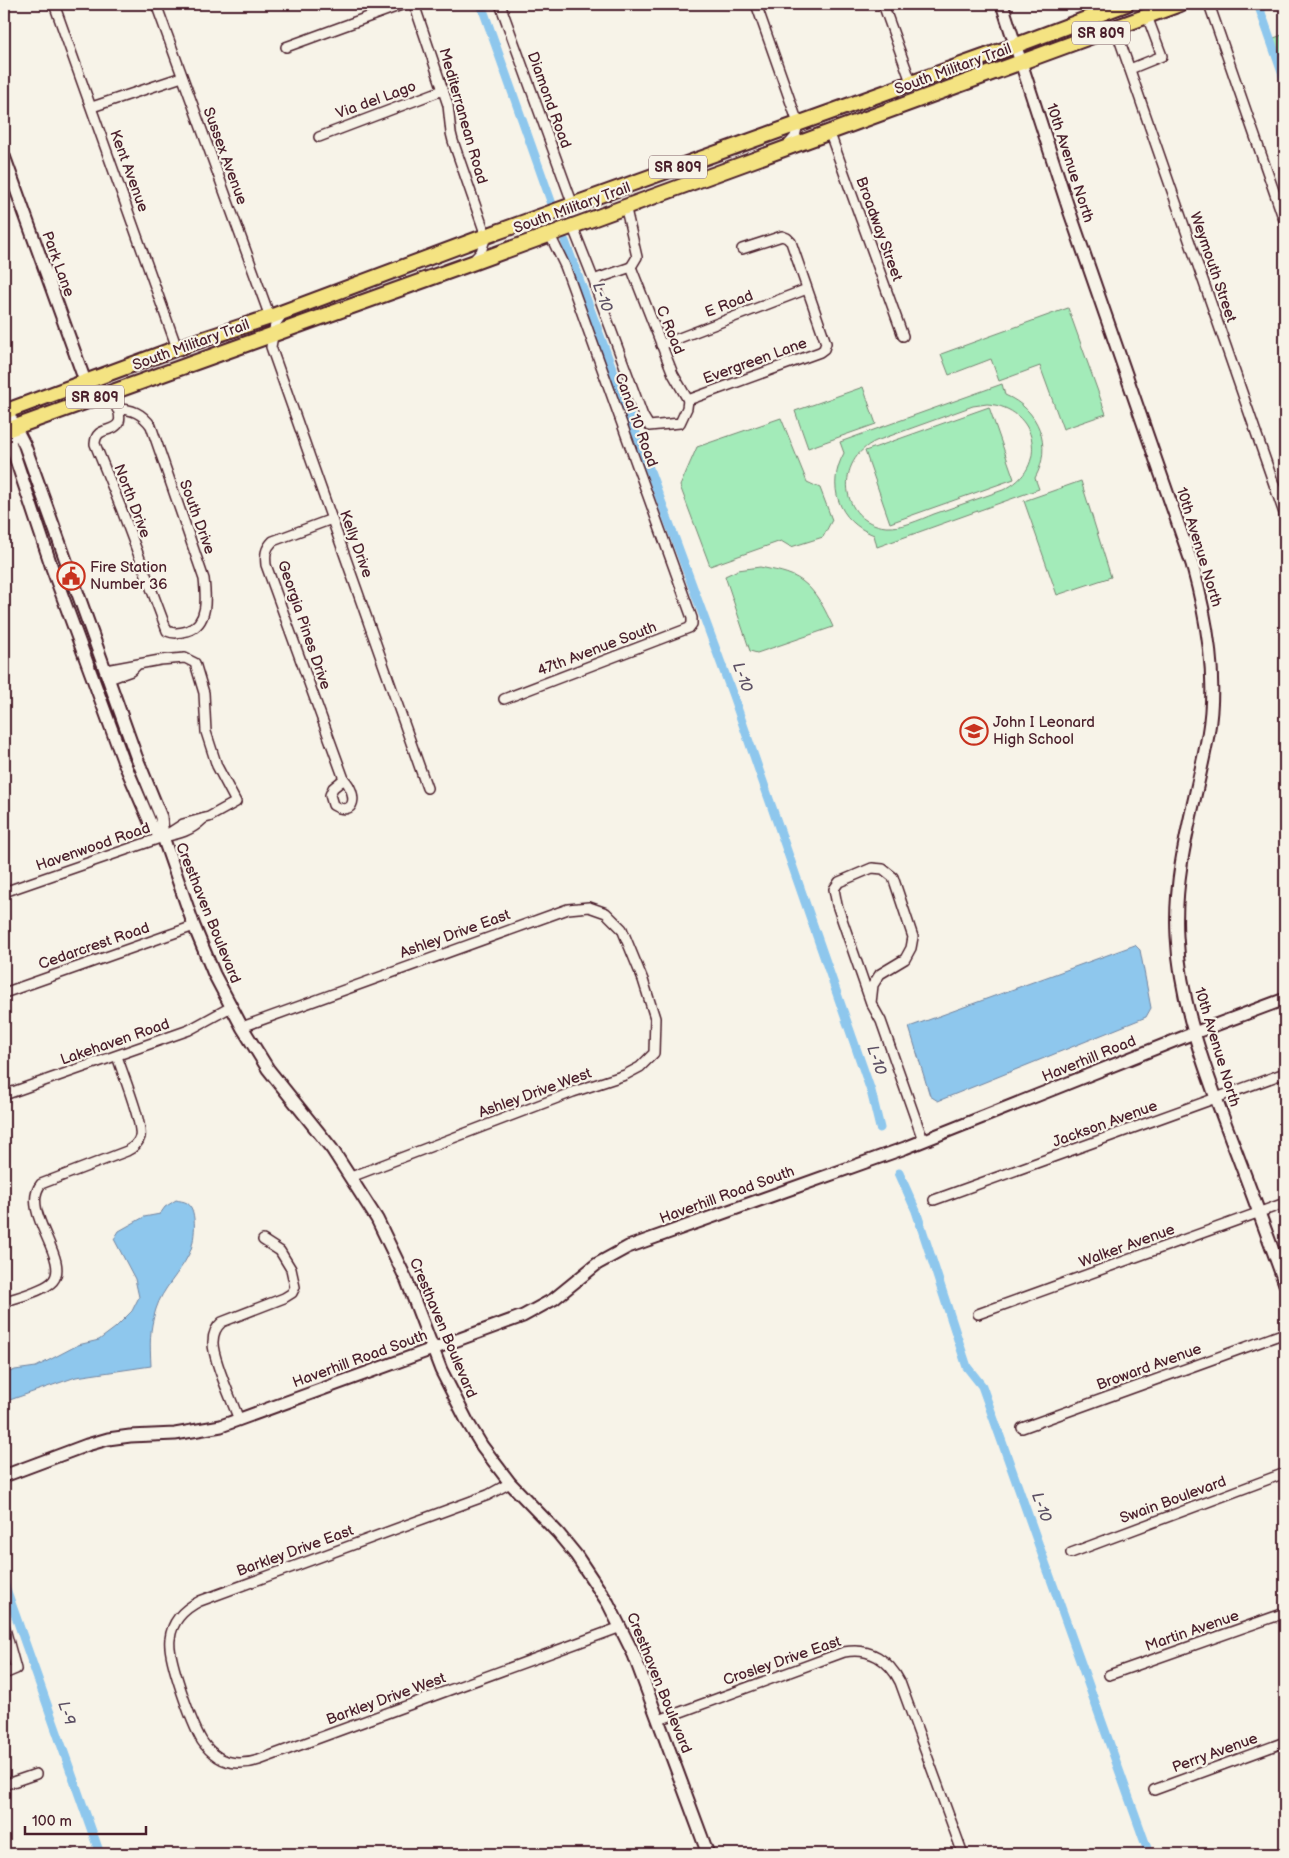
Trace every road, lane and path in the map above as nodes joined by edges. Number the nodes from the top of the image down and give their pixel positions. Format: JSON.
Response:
{"nodes":[{"id":1,"x":54,"y":4,"type":"edge"},
{"id":2,"x":156,"y":4,"type":"edge"},
{"id":3,"x":404,"y":4,"type":"edge"},
{"id":4,"x":414,"y":4,"type":"edge"},
{"id":5,"x":500,"y":4,"type":"edge"},
{"id":6,"x":756,"y":4,"type":"edge"},
{"id":7,"x":883,"y":4,"type":"edge"},
{"id":8,"x":1002,"y":4,"type":"edge"},
{"id":9,"x":1126,"y":4,"type":"edge"},
{"id":10,"x":1180,"y":4,"type":"edge"},
{"id":11,"x":1209,"y":4,"type":"edge"},
{"id":12,"x":1108,"y":7,"type":"edge"},
{"id":13,"x":1147,"y":16,"type":"junction"},
{"id":14,"x":1115,"y":27,"type":"junction"},
{"id":15,"x":1017,"y":45,"type":"junction"},
{"id":16,"x":286,"y":47,"type":"dead end"},
{"id":17,"x":1022,"y":61,"type":"junction"},
{"id":18,"x":1130,"y":69,"type":"junction"},
{"id":19,"x":182,"y":77,"type":"junction"},
{"id":20,"x":911,"y":82,"type":"junction"},
{"id":21,"x":443,"y":90,"type":"junction"},
{"id":22,"x":92,"y":108,"type":"junction"},
{"id":23,"x":798,"y":123,"type":"junction"},
{"id":24,"x":829,"y":131,"type":"junction"},
{"id":25,"x":319,"y":137,"type":"dead end"},
{"id":26,"x":786,"y":147,"type":"junction"},
{"id":27,"x":4,"y":156,"type":"edge"},
{"id":28,"x":606,"y":193,"type":"junction"},
{"id":29,"x":573,"y":205,"type":"junction"},
{"id":30,"x":625,"y":205,"type":"junction"},
{"id":31,"x":1285,"y":224,"type":"edge"},
{"id":32,"x":572,"y":225,"type":"junction"},
{"id":33,"x":549,"y":233,"type":"junction"},
{"id":34,"x":486,"y":236,"type":"junction"},
{"id":35,"x":512,"y":247,"type":"junction"},
{"id":36,"x":742,"y":249,"type":"dead end"},
{"id":37,"x":472,"y":262,"type":"junction"},
{"id":38,"x":630,"y":268,"type":"junction"},
{"id":39,"x":596,"y":283,"type":"junction"},
{"id":40,"x":807,"y":289,"type":"junction"},
{"id":41,"x":285,"y":311,"type":"junction"},
{"id":42,"x":270,"y":317,"type":"junction"},
{"id":43,"x":241,"y":327,"type":"junction"},
{"id":44,"x":272,"y":333,"type":"junction"},
{"id":45,"x":903,"y":336,"type":"dead end"},
{"id":46,"x":661,"y":345,"type":"junction"},
{"id":47,"x":178,"y":348,"type":"junction"},
{"id":48,"x":232,"y":348,"type":"junction"},
{"id":49,"x":85,"y":381,"type":"junction"},
{"id":50,"x":112,"y":391,"type":"junction"},
{"id":51,"x":688,"y":400,"type":"junction"},
{"id":52,"x":117,"y":409,"type":"junction"},
{"id":53,"x":6,"y":411,"type":"edge"},
{"id":54,"x":9,"y":429,"type":"edge"},
{"id":55,"x":1285,"y":516,"type":"edge"},
{"id":56,"x":332,"y":519,"type":"junction"},
{"id":57,"x":692,"y":618,"type":"joint"},
{"id":58,"x":167,"y":631,"type":"joint"},
{"id":59,"x":107,"y":674,"type":"junction"},
{"id":60,"x":504,"y":699,"type":"dead end"},
{"id":61,"x":344,"y":780,"type":"dead end"},
{"id":62,"x":427,"y":788,"type":"dead end"},
{"id":63,"x":163,"y":837,"type":"junction"},
{"id":64,"x":4,"y":892,"type":"edge"},
{"id":65,"x":194,"y":926,"type":"junction"},
{"id":66,"x":643,"y":980,"type":"joint"},
{"id":67,"x":4,"y":992,"type":"edge"},
{"id":68,"x":1285,"y":999,"type":"edge"},
{"id":69,"x":871,"y":1002,"type":"junction"},
{"id":70,"x":231,"y":1007,"type":"junction"},
{"id":71,"x":242,"y":1027,"type":"junction"},
{"id":72,"x":1194,"y":1033,"type":"junction"},
{"id":73,"x":117,"y":1056,"type":"junction"},
{"id":74,"x":1285,"y":1074,"type":"edge"},
{"id":75,"x":4,"y":1095,"type":"edge"},
{"id":76,"x":1216,"y":1098,"type":"junction"},
{"id":77,"x":924,"y":1140,"type":"junction"},
{"id":78,"x":905,"y":1148,"type":"joint"},
{"id":79,"x":351,"y":1177,"type":"junction"},
{"id":80,"x":934,"y":1200,"type":"dead end"},
{"id":81,"x":1285,"y":1203,"type":"edge"},
{"id":82,"x":1259,"y":1212,"type":"junction"},
{"id":83,"x":263,"y":1240,"type":"dead end"},
{"id":84,"x":1285,"y":1284,"type":"edge"},
{"id":85,"x":4,"y":1302,"type":"edge"},
{"id":86,"x":978,"y":1314,"type":"dead end"},
{"id":87,"x":1285,"y":1333,"type":"edge"},
{"id":88,"x":433,"y":1348,"type":"junction"},
{"id":89,"x":239,"y":1420,"type":"junction"},
{"id":90,"x":1022,"y":1428,"type":"dead end"},
{"id":91,"x":1285,"y":1474,"type":"edge"},
{"id":92,"x":4,"y":1476,"type":"edge"},
{"id":93,"x":510,"y":1483,"type":"junction"},
{"id":94,"x":1071,"y":1553,"type":"dead end"},
{"id":95,"x":1285,"y":1612,"type":"edge"},
{"id":96,"x":4,"y":1625,"type":"edge"},
{"id":97,"x":621,"y":1627,"type":"junction"},
{"id":98,"x":4,"y":1674,"type":"edge"},
{"id":99,"x":1108,"y":1675,"type":"dead end"},
{"id":100,"x":187,"y":1704,"type":"joint"},
{"id":101,"x":659,"y":1720,"type":"junction"},
{"id":102,"x":1285,"y":1742,"type":"edge"},
{"id":103,"x":36,"y":1774,"type":"dead end"},
{"id":104,"x":4,"y":1785,"type":"edge"},
{"id":105,"x":1154,"y":1790,"type":"dead end"},
{"id":106,"x":708,"y":1854,"type":"edge"},
{"id":107,"x":963,"y":1854,"type":"edge"}],
"edges":[{"from":1,"to":22,"type":"street","name":"Kent Avenue"},
{"from":2,"to":19,"type":"street","name":"Sussex Avenue"},
{"from":3,"to":16,"type":"street"},
{"from":4,"to":21,"type":"street","name":"Mediterranean Road"},
{"from":5,"to":29,"type":"street","name":"Diamond Road"},
{"from":6,"to":23,"type":"street"},
{"from":7,"to":20,"type":"street"},
{"from":8,"to":15,"type":"street","name":"10th Avenue North"},
{"from":9,"to":12,"type":"main road","name":"South Military Trail","number":"SR 809"},
{"from":10,"to":13,"type":"main road","name":"South Military Trail","number":"SR 809"},
{"from":11,"to":31,"type":"street"},
{"from":12,"to":15,"type":"main road","name":"South Military Trail","number":"SR 809"},
{"from":13,"to":14,"type":"main road","name":"South Military Trail","number":"SR 809"},
{"from":13,"to":18,"type":"street"},
{"from":14,"to":17,"type":"main road","name":"South Military Trail","number":"SR 809"},
{"from":14,"to":18,"type":"street","name":"Weymouth Street"},
{"from":15,"to":17,"type":"street","name":"10th Avenue North"},
{"from":15,"to":20,"type":"main road","name":"South Military Trail","number":"SR 809"},
{"from":17,"to":24,"type":"main road","name":"South Military Trail","number":"SR 809"},
{"from":17,"to":72,"type":"street","name":"10th Avenue North"},
{"from":18,"to":55,"type":"street","name":"Weymouth Street"},
{"from":19,"to":22,"type":"street"},
{"from":19,"to":42,"type":"street","name":"Sussex Avenue"},
{"from":20,"to":23,"type":"main road","name":"South Military Trail","number":"SR 809"},
{"from":21,"to":25,"type":"street","name":"Via del Lago"},
{"from":21,"to":34,"type":"street","name":"Mediterranean Road"},
{"from":22,"to":47,"type":"street","name":"Kent Avenue"},
{"from":23,"to":26,"type":"street"},
{"from":23,"to":28,"type":"main road","name":"South Military Trail","number":"SR 809"},
{"from":24,"to":26,"type":"main road","name":"South Military Trail","number":"SR 809"},
{"from":24,"to":45,"type":"street","name":"Broadway Street"},
{"from":26,"to":30,"type":"main road","name":"South Military Trail","number":"SR 809"},
{"from":27,"to":49,"type":"street","name":"Park Lane"},
{"from":28,"to":29,"type":"main road","name":"South Military Trail","number":"SR 809"},
{"from":28,"to":35,"type":"main road"},
{"from":29,"to":34,"type":"main road","name":"South Military Trail","number":"SR 809"},
{"from":30,"to":32,"type":"main road","name":"South Military Trail","number":"SR 809"},
{"from":30,"to":38,"type":"street"},
{"from":32,"to":33,"type":"main road","name":"South Military Trail","number":"SR 809"},
{"from":32,"to":39,"type":"street"},
{"from":33,"to":35,"type":"main road","name":"South Military Trail","number":"SR 809"},
{"from":33,"to":57,"type":"street","name":"Canal 10 Road"},
{"from":34,"to":37,"type":"street"},
{"from":34,"to":41,"type":"main road","name":"South Military Trail","number":"SR 809"},
{"from":35,"to":37,"type":"main road","name":"South Military Trail","number":"SR 809"},
{"from":36,"to":40,"type":"street","name":"Evergreen Lane"},
{"from":37,"to":44,"type":"main road","name":"South Military Trail","number":"SR 809"},
{"from":38,"to":39,"type":"street"},
{"from":38,"to":46,"type":"street","name":"C Road"},
{"from":39,"to":51,"type":"street"},
{"from":40,"to":46,"type":"street","name":"E Road"},
{"from":40,"to":51,"type":"street","name":"Evergreen Lane"},
{"from":41,"to":42,"type":"main road","name":"South Military Trail","number":"SR 809"},
{"from":41,"to":44,"type":"street"},
{"from":42,"to":43,"type":"main road","name":"South Military Trail","number":"SR 809"},
{"from":43,"to":47,"type":"main road","name":"South Military Trail","number":"SR 809"},
{"from":43,"to":48,"type":"main road"},
{"from":44,"to":48,"type":"main road","name":"South Military Trail","number":"SR 809"},
{"from":44,"to":56,"type":"street","name":"Kelly Drive"},
{"from":46,"to":51,"type":"street","name":"C Road"},
{"from":47,"to":49,"type":"main road","name":"South Military Trail","number":"SR 809"},
{"from":48,"to":50,"type":"main road","name":"South Military Trail","number":"SR 809"},
{"from":49,"to":53,"type":"main road","name":"South Military Trail","number":"SR 809"},
{"from":50,"to":52,"type":"street"},
{"from":50,"to":54,"type":"main road","name":"South Military Trail","number":"SR 809"},
{"from":52,"to":58,"type":"street","name":"North Drive"},
{"from":52,"to":58,"type":"street","name":"South Drive"},
{"from":53,"to":54,"type":"street","name":"Cresthaven Boulevard"},
{"from":54,"to":59,"type":"street","name":"Cresthaven Boulevard"},
{"from":54,"to":63,"type":"street","name":"Cresthaven Boulevard"},
{"from":56,"to":61,"type":"street","name":"Georgia Pines Drive"},
{"from":56,"to":62,"type":"street","name":"Kelly Drive"},
{"from":57,"to":60,"type":"street","name":"47th Avenue South"},
{"from":59,"to":63,"type":"street","name":"Cresthaven Boulevard"},
{"from":59,"to":63,"type":"street","name":"Havenwood Road"},
{"from":63,"to":64,"type":"street","name":"Havenwood Road"},
{"from":63,"to":65,"type":"street","name":"Cresthaven Boulevard"},
{"from":65,"to":67,"type":"street","name":"Cedarcrest Road"},
{"from":65,"to":70,"type":"street","name":"Cresthaven Boulevard"},
{"from":66,"to":71,"type":"street","name":"Ashley Drive East"},
{"from":66,"to":79,"type":"street","name":"Ashley Drive West"},
{"from":68,"to":72,"type":"street","name":"Haverhill Road"},
{"from":69,"to":69,"type":"street"},
{"from":69,"to":77,"type":"street"},
{"from":70,"to":71,"type":"street","name":"Cresthaven Boulevard"},
{"from":70,"to":73,"type":"street","name":"Lakehaven Road"},
{"from":71,"to":79,"type":"street","name":"Cresthaven Boulevard"},
{"from":72,"to":76,"type":"street","name":"10th Avenue North"},
{"from":72,"to":77,"type":"street","name":"Haverhill Road"},
{"from":73,"to":75,"type":"street","name":"Lakehaven Road"},
{"from":73,"to":85,"type":"street"},
{"from":74,"to":76,"type":"street","name":"Jackson Avenue"},
{"from":76,"to":80,"type":"street","name":"Jackson Avenue"},
{"from":76,"to":82,"type":"street","name":"10th Avenue North"},
{"from":77,"to":78,"type":"street","name":"Haverhill Road"},
{"from":78,"to":88,"type":"street","name":"Haverhill Road South"},
{"from":79,"to":88,"type":"street","name":"Cresthaven Boulevard"},
{"from":81,"to":82,"type":"street","name":"Walker Avenue"},
{"from":82,"to":84,"type":"street","name":"10th Avenue North"},
{"from":82,"to":86,"type":"street","name":"Walker Avenue"},
{"from":83,"to":89,"type":"street"},
{"from":87,"to":90,"type":"street","name":"Broward Avenue"},
{"from":88,"to":89,"type":"street","name":"Haverhill Road South"},
{"from":88,"to":93,"type":"street","name":"Cresthaven Boulevard"},
{"from":89,"to":92,"type":"street","name":"Haverhill Road South"},
{"from":91,"to":94,"type":"street","name":"Swain Boulevard"},
{"from":93,"to":97,"type":"street","name":"Cresthaven Boulevard"},
{"from":93,"to":100,"type":"street","name":"Barkley Drive East"},
{"from":95,"to":99,"type":"street","name":"Martin Avenue"},
{"from":96,"to":98,"type":"street"},
{"from":97,"to":100,"type":"street","name":"Barkley Drive West"},
{"from":97,"to":101,"type":"street","name":"Cresthaven Boulevard"},
{"from":101,"to":106,"type":"street","name":"Cresthaven Boulevard"},
{"from":101,"to":107,"type":"street","name":"Crosley Drive East"},
{"from":102,"to":105,"type":"street","name":"Perry Avenue"},
{"from":103,"to":104,"type":"street"}]}
